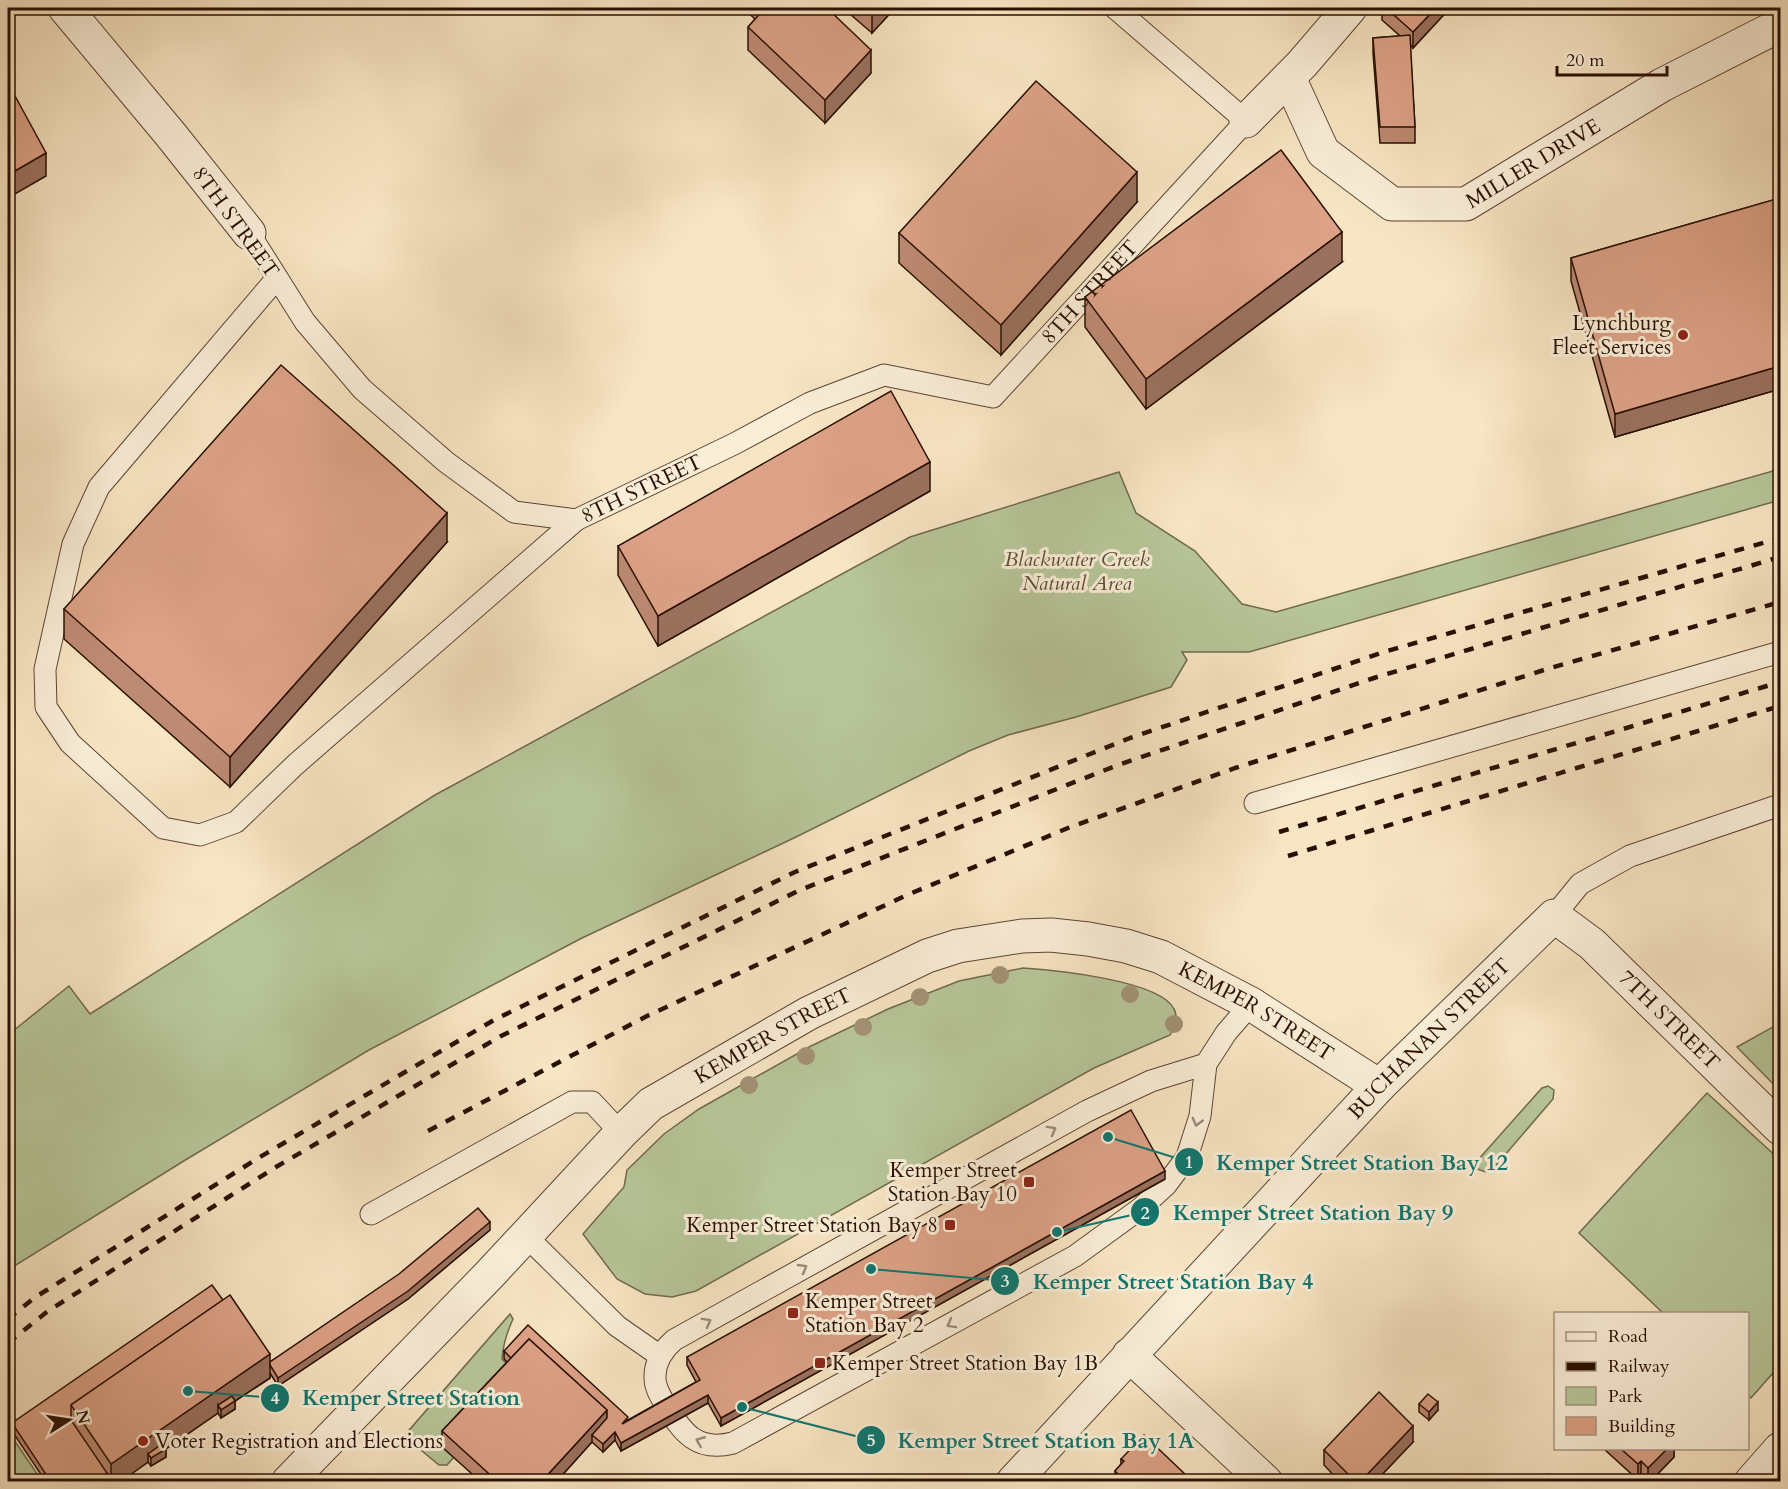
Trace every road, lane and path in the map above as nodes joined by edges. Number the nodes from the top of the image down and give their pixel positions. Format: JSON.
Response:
{"nodes":[{"id":1,"x":65,"y":8,"type":"edge"},
{"id":2,"x":1115,"y":8,"type":"edge"},
{"id":3,"x":1350,"y":8,"type":"edge"},
{"id":4,"x":1780,"y":25,"type":"edge"},
{"id":5,"x":1289,"y":78,"type":"junction"},
{"id":6,"x":1246,"y":121,"type":"junction"},
{"id":7,"x":249,"y":233,"type":"joint"},
{"id":8,"x":277,"y":278,"type":"junction"},
{"id":9,"x":576,"y":520,"type":"junction"},
{"id":10,"x":1780,"y":652,"type":"edge"},
{"id":11,"x":1255,"y":803,"type":"dead end"},
{"id":12,"x":1780,"y":805,"type":"edge"},
{"id":13,"x":1554,"y":916,"type":"junction"},
{"id":14,"x":1251,"y":1004,"type":"junction"},
{"id":15,"x":1206,"y":1064,"type":"junction"},
{"id":16,"x":1379,"y":1086,"type":"junction"},
{"id":17,"x":1780,"y":1128,"type":"edge"},
{"id":18,"x":621,"y":1132,"type":"junction"},
{"id":19,"x":372,"y":1214,"type":"dead end"},
{"id":20,"x":525,"y":1235,"type":"junction"},
{"id":21,"x":1129,"y":1355,"type":"junction"},
{"id":22,"x":660,"y":1356,"type":"junction"},
{"id":23,"x":1780,"y":1449,"type":"edge"},
{"id":24,"x":288,"y":1482,"type":"edge"},
{"id":25,"x":1013,"y":1482,"type":"edge"},
{"id":26,"x":1266,"y":1482,"type":"edge"},
{"id":27,"x":1751,"y":1482,"type":"edge"}],
"edges":[{"from":1,"to":7,"type":"street","name":"8TH STREET"},
{"from":2,"to":6,"type":"lane"},
{"from":3,"to":5,"type":"street","name":"8TH STREET"},
{"from":4,"to":5,"type":"street","name":"MILLER DRIVE"},
{"from":5,"to":6,"type":"street","name":"8TH STREET"},
{"from":6,"to":9,"type":"lane","name":"8TH STREET"},
{"from":7,"to":8,"type":"lane","name":"8TH STREET"},
{"from":8,"to":9,"type":"lane","name":"8TH STREET"},
{"from":8,"to":9,"type":"lane"},
{"from":10,"to":11,"type":"lane"},
{"from":12,"to":13,"type":"lane"},
{"from":13,"to":16,"type":"street","name":"BUCHANAN STREET"},
{"from":13,"to":17,"type":"street","name":"7TH STREET"},
{"from":14,"to":15,"type":"lane"},
{"from":14,"to":16,"type":"street","name":"KEMPER STREET"},
{"from":14,"to":18,"type":"street","name":"KEMPER STREET"},
{"from":22,"to":15,"type":"lane","one_way":true},
{"from":15,"to":22,"type":"lane","one_way":true},
{"from":16,"to":21,"type":"street","name":"BUCHANAN STREET"},
{"from":18,"to":19,"type":"lane"},
{"from":18,"to":20,"type":"street","name":"KEMPER STREET"},
{"from":20,"to":22,"type":"lane"},
{"from":20,"to":24,"type":"street","name":"KEMPER STREET"},
{"from":21,"to":25,"type":"street","name":"BUCHANAN STREET"},
{"from":21,"to":26,"type":"street"},
{"from":23,"to":27,"type":"street"}]}
